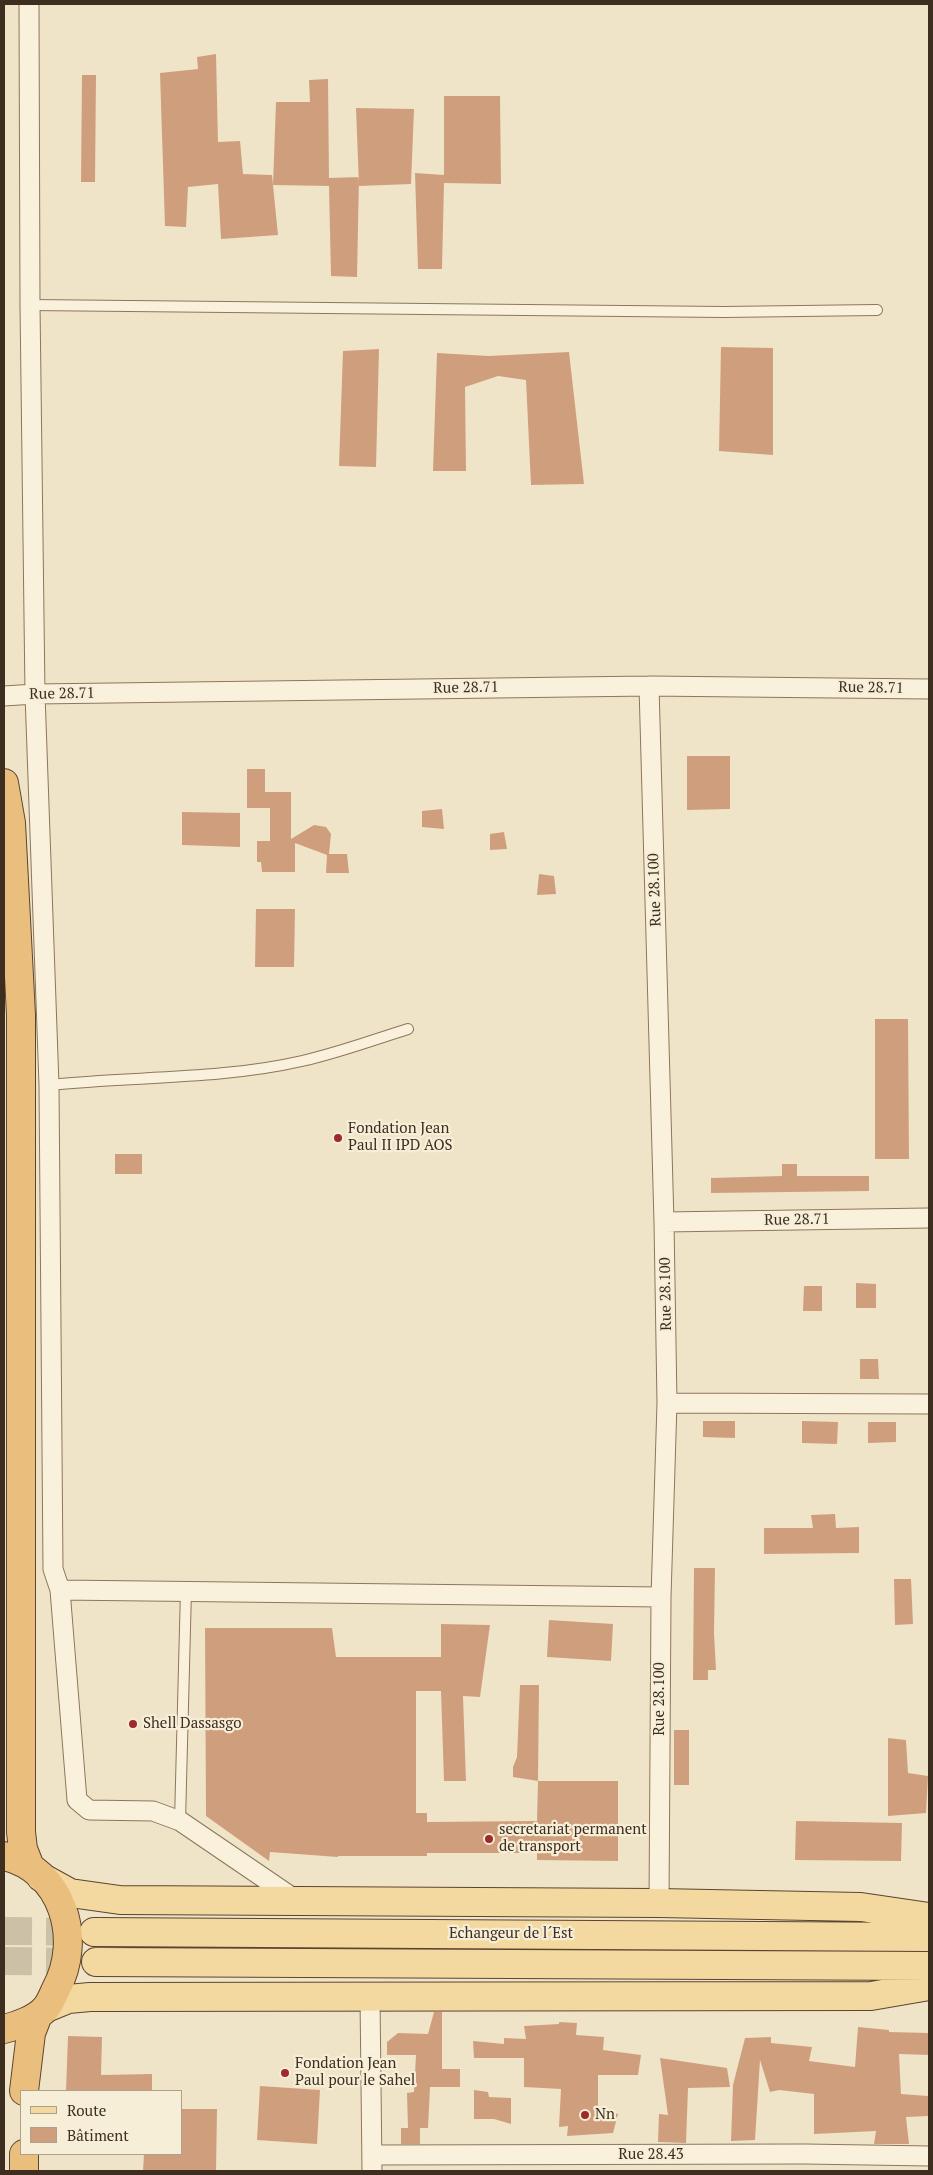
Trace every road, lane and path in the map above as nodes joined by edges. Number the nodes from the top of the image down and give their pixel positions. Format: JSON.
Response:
{"nodes":[{"id":1,"x":29,"y":4,"type":"edge"},
{"id":2,"x":30,"y":305,"type":"junction"},
{"id":3,"x":877,"y":310,"type":"dead end"},
{"id":4,"x":649,"y":686,"type":"junction"},
{"id":5,"x":929,"y":689,"type":"edge"},
{"id":6,"x":35,"y":694,"type":"junction"},
{"id":7,"x":4,"y":696,"type":"edge"},
{"id":8,"x":4,"y":783,"type":"edge"},
{"id":9,"x":408,"y":1029,"type":"dead end"},
{"id":10,"x":49,"y":1085,"type":"junction"},
{"id":11,"x":929,"y":1218,"type":"edge"},
{"id":12,"x":664,"y":1222,"type":"junction"},
{"id":13,"x":667,"y":1403,"type":"junction"},
{"id":14,"x":929,"y":1404,"type":"edge"},
{"id":15,"x":60,"y":1590,"type":"junction"},
{"id":16,"x":186,"y":1590,"type":"junction"},
{"id":17,"x":661,"y":1597,"type":"junction"},
{"id":18,"x":180,"y":1821,"type":"junction"},
{"id":19,"x":4,"y":1856,"type":"edge"},
{"id":20,"x":36,"y":1872,"type":"junction"},
{"id":21,"x":300,"y":1902,"type":"junction"},
{"id":22,"x":659,"y":1903,"type":"junction"},
{"id":23,"x":929,"y":1917,"type":"edge"},
{"id":24,"x":94,"y":1932,"type":"tunnel mouth"},
{"id":25,"x":929,"y":1937,"type":"edge"},
{"id":26,"x":96,"y":1962,"type":"tunnel mouth"},
{"id":27,"x":929,"y":1966,"type":"edge"},
{"id":28,"x":929,"y":1986,"type":"edge"},
{"id":29,"x":370,"y":1996,"type":"junction"},
{"id":30,"x":871,"y":1996,"type":"junction"},
{"id":31,"x":929,"y":1996,"type":"edge"},
{"id":32,"x":42,"y":2012,"type":"junction"},
{"id":33,"x":4,"y":2029,"type":"edge"},
{"id":34,"x":24,"y":2090,"type":"edge"},
{"id":35,"x":24,"y":2155,"type":"edge"},
{"id":36,"x":929,"y":2156,"type":"edge"},
{"id":37,"x":372,"y":2163,"type":"edge"},
{"id":38,"x":516,"y":2163,"type":"edge"},
{"id":39,"x":667,"y":2163,"type":"edge"},
{"id":40,"x":805,"y":2163,"type":"edge"},
{"id":41,"x":24,"y":2171,"type":"edge"}],
"edges":[{"from":1,"to":2,"type":"street"},
{"from":2,"to":3,"type":"lane"},
{"from":2,"to":6,"type":"street"},
{"from":4,"to":5,"type":"street","name":"Rue 28.71"},
{"from":4,"to":6,"type":"street","name":"Rue 28.71"},
{"from":4,"to":12,"type":"street","name":"Rue 28.100"},
{"from":6,"to":7,"type":"street","name":"Rue 28.71"},
{"from":6,"to":10,"type":"street"},
{"from":8,"to":20,"type":"highway"},
{"from":9,"to":10,"type":"lane"},
{"from":10,"to":15,"type":"street"},
{"from":11,"to":12,"type":"street","name":"Rue 28.71"},
{"from":12,"to":13,"type":"street","name":"Rue 28.100"},
{"from":13,"to":14,"type":"street"},
{"from":13,"to":17,"type":"street","name":"Rue 28.100"},
{"from":15,"to":16,"type":"street"},
{"from":15,"to":18,"type":"street"},
{"from":16,"to":17,"type":"street"},
{"from":16,"to":18,"type":"lane"},
{"from":17,"to":22,"type":"street","name":"Rue 28.100"},
{"from":18,"to":21,"type":"street"},
{"from":19,"to":20,"type":"highway"},
{"from":20,"to":21,"type":"main road"},
{"from":20,"to":32,"type":"highway"},
{"from":21,"to":22,"type":"main road"},
{"from":22,"to":23,"type":"main road"},
{"from":24,"to":25,"type":"main road","name":"Echangeur de l´Est"},
{"from":26,"to":27,"type":"main road","name":"Echangeur de l´Est"},
{"from":28,"to":30,"type":"main road"},
{"from":29,"to":30,"type":"main road"},
{"from":29,"to":32,"type":"main road"},
{"from":29,"to":37,"type":"street"},
{"from":30,"to":31,"type":"street"},
{"from":32,"to":33,"type":"highway"},
{"from":32,"to":34,"type":"highway"},
{"from":35,"to":41,"type":"highway"},
{"from":36,"to":40,"type":"street","name":"Rue 28.43"},
{"from":37,"to":38,"type":"street","name":"Rue 28.43"},
{"from":38,"to":39,"type":"street","name":"Rue 28.43"},
{"from":39,"to":40,"type":"street","name":"Rue 28.43"}]}
